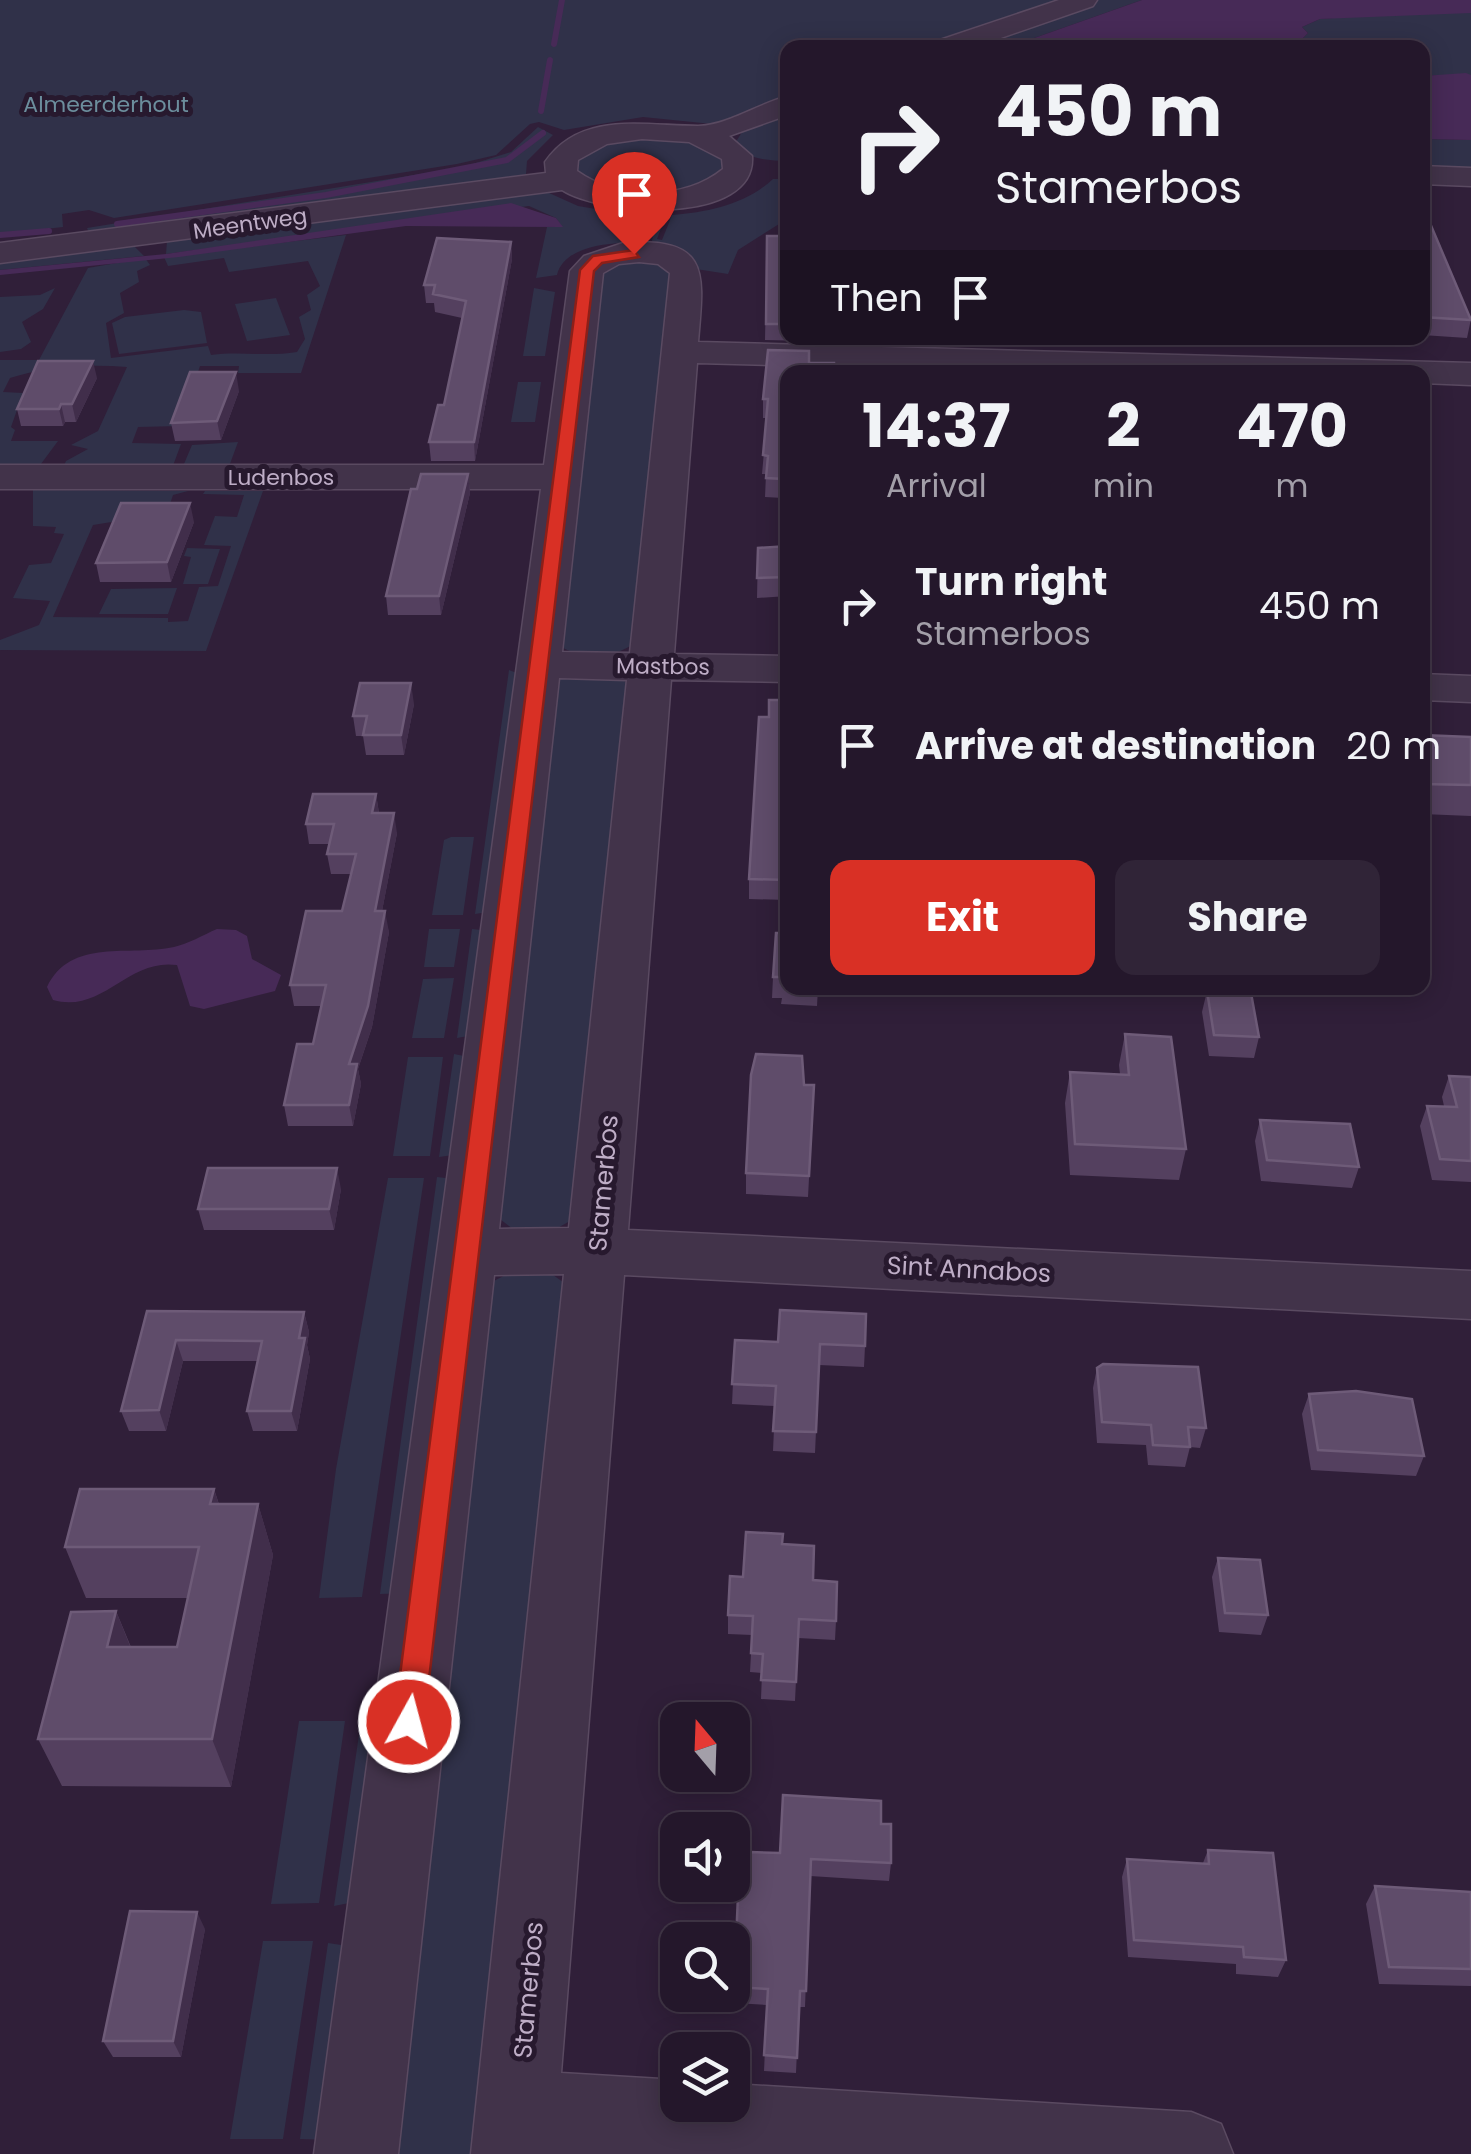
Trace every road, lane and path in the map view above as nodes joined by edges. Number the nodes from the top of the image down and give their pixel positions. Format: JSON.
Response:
{"nodes":[{"id":1,"x":1084,"y":0,"type":"edge"},
{"id":2,"x":967,"y":40,"type":"edge"},
{"id":3,"x":780,"y":108,"type":"edge"},
{"id":4,"x":739,"y":157,"type":"junction"},
{"id":5,"x":563,"y":175,"type":"junction"},
{"id":6,"x":1430,"y":175,"type":"edge"},
{"id":7,"x":1471,"y":176,"type":"edge"},
{"id":8,"x":641,"y":220,"type":"junction"},
{"id":9,"x":0,"y":252,"type":"edge"},
{"id":10,"x":680,"y":352,"type":"junction"},
{"id":11,"x":1147,"y":365,"type":"edge"},
{"id":12,"x":1430,"y":373,"type":"edge"},
{"id":13,"x":1471,"y":374,"type":"edge"},
{"id":14,"x":0,"y":477,"type":"edge"},
{"id":15,"x":562,"y":477,"type":"junction"},
{"id":16,"x":539,"y":665,"type":"junction"},
{"id":17,"x":651,"y":665,"type":"junction"},
{"id":18,"x":780,"y":669,"type":"edge"},
{"id":19,"x":1430,"y":687,"type":"edge"},
{"id":20,"x":1471,"y":689,"type":"edge"},
{"id":21,"x":597,"y":1250,"type":"junction"},
{"id":22,"x":467,"y":1252,"type":"junction"},
{"id":23,"x":1471,"y":1295,"type":"edge"},
{"id":24,"x":514,"y":2133,"type":"edge"},
{"id":25,"x":356,"y":2154,"type":"edge"},
{"id":26,"x":1191,"y":2154,"type":"edge"}],
"edges":[{"from":1,"to":2,"type":"street"},
{"from":3,"to":4,"type":"street"},
{"from":4,"to":5,"type":"street"},
{"from":4,"to":8,"type":"street"},
{"from":5,"to":8,"type":"street"},
{"from":5,"to":9,"type":"street","name":"Meentweg"},
{"from":6,"to":7,"type":"street"},
{"from":8,"to":10,"type":"street","name":"Stamerbos"},
{"from":8,"to":15,"type":"street"},
{"from":10,"to":11,"type":"street"},
{"from":10,"to":17,"type":"street","name":"Stamerbos"},
{"from":12,"to":13,"type":"street"},
{"from":14,"to":15,"type":"street","name":"Ludenbos"},
{"from":15,"to":16,"type":"street"},
{"from":16,"to":17,"type":"street","name":"Mastbos"},
{"from":16,"to":22,"type":"street"},
{"from":17,"to":18,"type":"street","name":"Mastbos"},
{"from":17,"to":21,"type":"street","name":"Stamerbos"},
{"from":19,"to":20,"type":"street"},
{"from":21,"to":22,"type":"street","name":"Sint Annabos"},
{"from":21,"to":23,"type":"street","name":"Sint Annabos"},
{"from":21,"to":24,"type":"street","name":"Stamerbos"},
{"from":22,"to":25,"type":"street"},
{"from":24,"to":26,"type":"street"}]}
